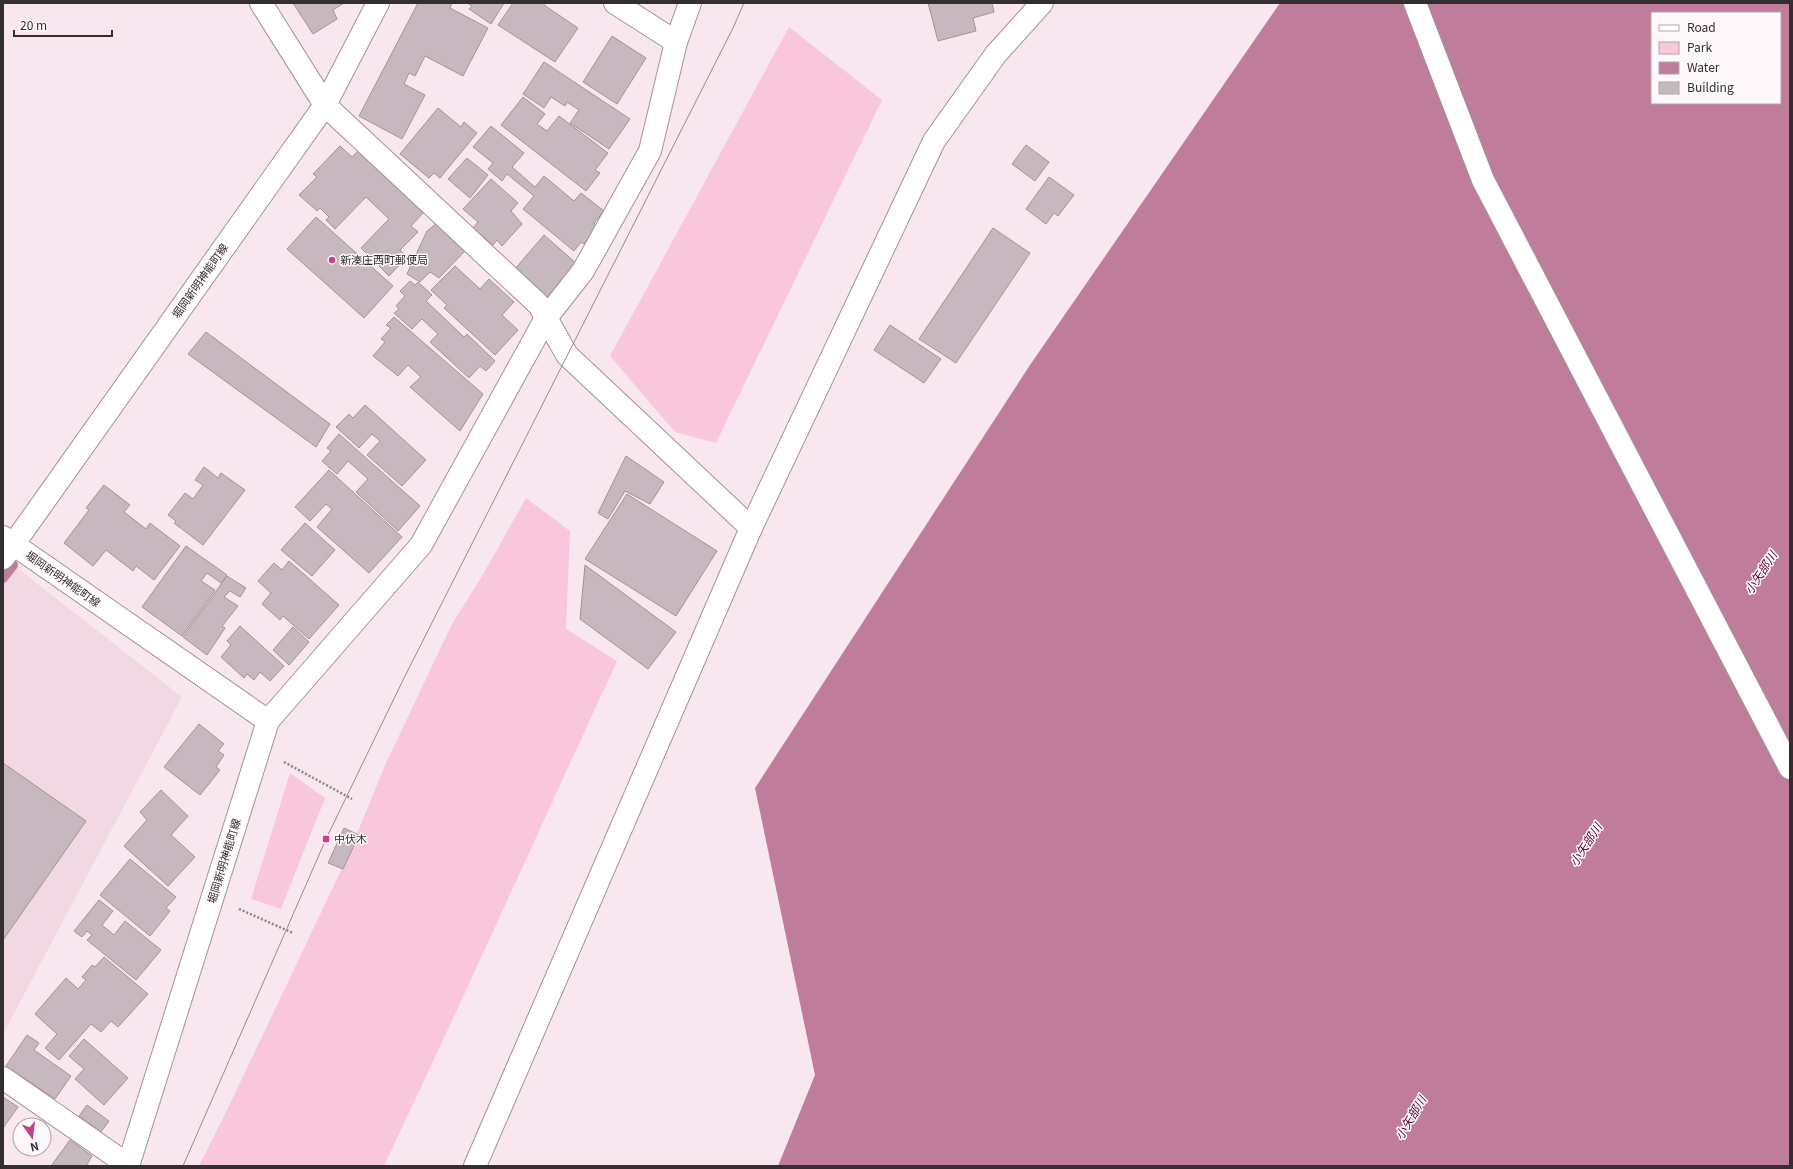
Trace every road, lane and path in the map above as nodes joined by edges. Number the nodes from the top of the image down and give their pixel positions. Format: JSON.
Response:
{"nodes":[{"id":1,"x":261,"y":3,"type":"edge"},
{"id":2,"x":378,"y":3,"type":"edge"},
{"id":3,"x":615,"y":3,"type":"edge"},
{"id":4,"x":690,"y":3,"type":"edge"},
{"id":5,"x":1042,"y":3,"type":"edge"},
{"id":6,"x":1415,"y":3,"type":"edge"},
{"id":7,"x":676,"y":42,"type":"junction"},
{"id":8,"x":324,"y":105,"type":"junction"},
{"id":9,"x":546,"y":318,"type":"junction"},
{"id":10,"x":751,"y":528,"type":"junction"},
{"id":11,"x":6,"y":547,"type":"edge"},
{"id":12,"x":268,"y":721,"type":"junction"},
{"id":13,"x":260,"y":748,"type":"junction"},
{"id":14,"x":1790,"y":768,"type":"edge"},
{"id":15,"x":352,"y":799,"type":"dead end"},
{"id":16,"x":213,"y":897,"type":"junction"},
{"id":17,"x":293,"y":933,"type":"dead end"},
{"id":18,"x":3,"y":1078,"type":"edge"},
{"id":19,"x":128,"y":1166,"type":"edge"},
{"id":20,"x":475,"y":1166,"type":"edge"}],
"edges":[{"from":1,"to":8,"type":"street"},
{"from":2,"to":8,"type":"street","name":"堀岡新明神能町線"},
{"from":3,"to":7,"type":"street"},
{"from":4,"to":7,"type":"street"},
{"from":5,"to":10,"type":"street"},
{"from":6,"to":14,"type":"street"},
{"from":7,"to":9,"type":"street"},
{"from":8,"to":9,"type":"street"},
{"from":8,"to":11,"type":"street","name":"堀岡新明神能町線"},
{"from":9,"to":10,"type":"street"},
{"from":9,"to":12,"type":"street"},
{"from":10,"to":20,"type":"street"},
{"from":11,"to":12,"type":"street","name":"堀岡新明神能町線"},
{"from":12,"to":13,"type":"street","name":"堀岡新明神能町線"},
{"from":13,"to":15,"type":"path"},
{"from":13,"to":16,"type":"street","name":"堀岡新明神能町線"},
{"from":16,"to":17,"type":"path"},
{"from":16,"to":19,"type":"street","name":"堀岡新明神能町線"},
{"from":18,"to":19,"type":"street"}]}
